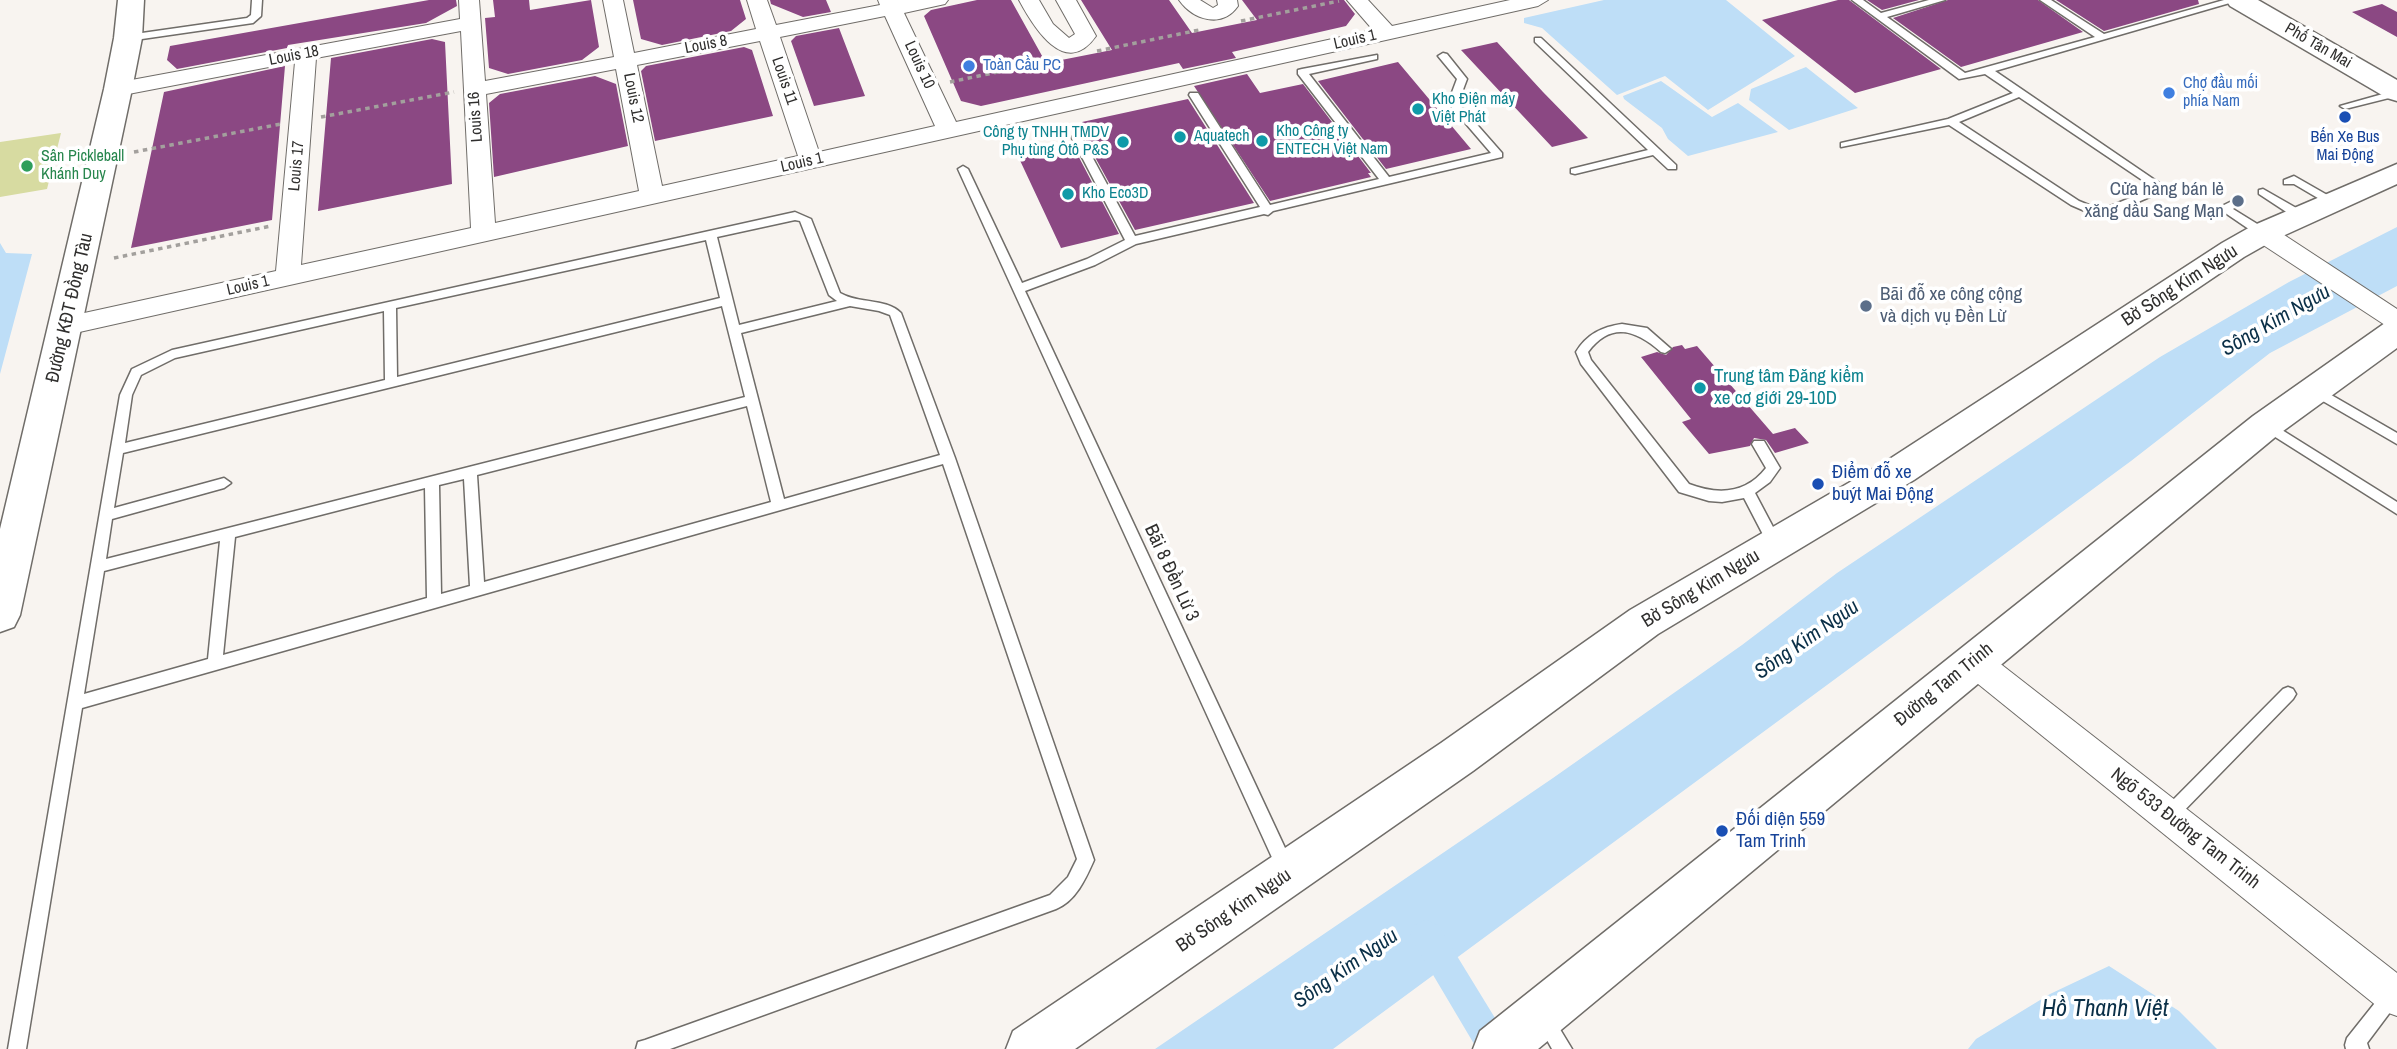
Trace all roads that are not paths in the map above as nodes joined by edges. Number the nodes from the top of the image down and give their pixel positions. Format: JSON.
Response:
{"nodes":[{"id":1,"x":131,"y":0,"type":"edge"},
{"id":2,"x":257,"y":0,"type":"edge"},
{"id":3,"x":613,"y":0,"type":"edge"},
{"id":4,"x":757,"y":0,"type":"edge"},
{"id":5,"x":938,"y":0,"type":"edge"},
{"id":6,"x":1029,"y":0,"type":"edge"},
{"id":7,"x":1066,"y":0,"type":"edge"},
{"id":8,"x":1189,"y":0,"type":"edge"},
{"id":9,"x":1227,"y":0,"type":"edge"},
{"id":10,"x":1357,"y":0,"type":"edge"},
{"id":11,"x":1538,"y":0,"type":"edge"},
{"id":12,"x":1857,"y":0,"type":"edge"},
{"id":13,"x":1940,"y":0,"type":"edge"},
{"id":14,"x":2045,"y":0,"type":"edge"},
{"id":15,"x":2237,"y":0,"type":"edge"},
{"id":16,"x":2280,"y":0,"type":"edge"},
{"id":17,"x":1505,"y":3,"type":"edge"},
{"id":18,"x":890,"y":4,"type":"edge"},
{"id":19,"x":470,"y":11,"type":"edge"},
{"id":20,"x":1878,"y":16,"type":"junction"},
{"id":21,"x":768,"y":33,"type":"junction"},
{"id":22,"x":1387,"y":33,"type":"junction"},
{"id":23,"x":2102,"y":37,"type":"junction"},
{"id":24,"x":128,"y":38,"type":"junction"},
{"id":25,"x":1538,"y":40,"type":"dead end"},
{"id":26,"x":306,"y":54,"type":"junction"},
{"id":27,"x":1443,"y":56,"type":"dead end"},
{"id":28,"x":1373,"y":57,"type":"dead end"},
{"id":29,"x":625,"y":61,"type":"junction"},
{"id":30,"x":2397,"y":67,"type":"edge"},
{"id":31,"x":1986,"y":70,"type":"junction"},
{"id":32,"x":118,"y":89,"type":"junction"},
{"id":33,"x":468,"y":91,"type":"junction"},
{"id":34,"x":2397,"y":92,"type":"edge"},
{"id":35,"x":2021,"y":93,"type":"junction"},
{"id":36,"x":1194,"y":95,"type":"dead end"},
{"id":37,"x":2345,"y":106,"type":"dead end"},
{"id":38,"x":1951,"y":121,"type":"junction"},
{"id":39,"x":949,"y":131,"type":"junction"},
{"id":40,"x":1077,"y":138,"type":"dead end"},
{"id":41,"x":1845,"y":145,"type":"dead end"},
{"id":42,"x":1654,"y":152,"type":"junction"},
{"id":43,"x":811,"y":161,"type":"junction"},
{"id":44,"x":1672,"y":167,"type":"dead end"},
{"id":45,"x":963,"y":169,"type":"dead end"},
{"id":46,"x":1575,"y":171,"type":"dead end"},
{"id":47,"x":2397,"y":173,"type":"edge"},
{"id":48,"x":2288,"y":182,"type":"dead end"},
{"id":49,"x":1387,"y":183,"type":"junction"},
{"id":50,"x":2262,"y":192,"type":"dead end"},
{"id":51,"x":652,"y":197,"type":"junction"},
{"id":52,"x":2332,"y":202,"type":"junction"},
{"id":53,"x":2232,"y":205,"type":"dead end"},
{"id":54,"x":1268,"y":211,"type":"junction"},
{"id":55,"x":2301,"y":216,"type":"junction"},
{"id":56,"x":484,"y":234,"type":"junction"},
{"id":57,"x":710,"y":234,"type":"junction"},
{"id":58,"x":1132,"y":241,"type":"junction"},
{"id":59,"x":2277,"y":242,"type":"junction"},
{"id":60,"x":288,"y":277,"type":"junction"},
{"id":61,"x":1018,"y":289,"type":"junction"},
{"id":62,"x":726,"y":302,"type":"junction"},
{"id":63,"x":846,"y":303,"type":"junction"},
{"id":64,"x":390,"y":307,"type":"junction"},
{"id":65,"x":2393,"y":321,"type":"edge"},
{"id":66,"x":66,"y":326,"type":"junction"},
{"id":67,"x":734,"y":331,"type":"junction"},
{"id":68,"x":1665,"y":349,"type":"dead end"},
{"id":69,"x":391,"y":383,"type":"junction"},
{"id":70,"x":2312,"y":388,"type":"junction"},
{"id":71,"x":752,"y":400,"type":"junction"},
{"id":72,"x":2266,"y":425,"type":"junction"},
{"id":73,"x":2397,"y":439,"type":"edge"},
{"id":74,"x":1759,"y":444,"type":"dead end"},
{"id":75,"x":117,"y":450,"type":"junction"},
{"id":76,"x":948,"y":458,"type":"junction"},
{"id":77,"x":470,"y":473,"type":"junction"},
{"id":78,"x":432,"y":482,"type":"junction"},
{"id":79,"x":224,"y":483,"type":"dead end"},
{"id":80,"x":1749,"y":494,"type":"junction"},
{"id":81,"x":779,"y":506,"type":"junction"},
{"id":82,"x":2397,"y":509,"type":"edge"},
{"id":83,"x":105,"y":516,"type":"junction"},
{"id":84,"x":228,"y":534,"type":"junction"},
{"id":85,"x":1775,"y":544,"type":"junction"},
{"id":86,"x":97,"y":568,"type":"junction"},
{"id":87,"x":477,"y":590,"type":"junction"},
{"id":88,"x":434,"y":603,"type":"junction"},
{"id":89,"x":0,"y":615,"type":"edge"},
{"id":90,"x":1973,"y":661,"type":"junction"},
{"id":91,"x":215,"y":664,"type":"junction"},
{"id":92,"x":2288,"y":694,"type":"dead end"},
{"id":93,"x":75,"y":703,"type":"junction"},
{"id":94,"x":2168,"y":816,"type":"junction"},
{"id":95,"x":1288,"y":874,"type":"junction"},
{"id":96,"x":2395,"y":995,"type":"edge"},
{"id":97,"x":1532,"y":1035,"type":"edge"},
{"id":98,"x":17,"y":1049,"type":"edge"},
{"id":99,"x":645,"y":1049,"type":"edge"},
{"id":100,"x":1031,"y":1049,"type":"edge"},
{"id":101,"x":2360,"y":1049,"type":"edge"}],
"edges":[{"from":1,"to":24,"type":"main road","name":"Đường KĐT Đồng Tàu"},
{"from":2,"to":24,"type":"lane"},
{"from":3,"to":29,"type":"street","name":"Louis 12"},
{"from":4,"to":21,"type":"street","name":"Louis 11"},
{"from":5,"to":18,"type":"street","name":"Louis 8"},
{"from":6,"to":7,"type":"street"},
{"from":8,"to":9,"type":"street"},
{"from":10,"to":22,"type":"street"},
{"from":11,"to":17,"type":"street","name":"Louis 1"},
{"from":12,"to":20,"type":"lane"},
{"from":13,"to":20,"type":"lane"},
{"from":14,"to":23,"type":"lane"},
{"from":15,"to":23,"type":"lane"},
{"from":15,"to":34,"type":"main road","name":"Phố Tân Mai"},
{"from":16,"to":30,"type":"main road","name":"Phố Tân Mai"},
{"from":17,"to":22,"type":"street","name":"Louis 1"},
{"from":18,"to":21,"type":"street","name":"Louis 8"},
{"from":18,"to":39,"type":"street","name":"Louis 10"},
{"from":19,"to":26,"type":"street","name":"Louis 18"},
{"from":19,"to":33,"type":"street","name":"Louis 16"},
{"from":20,"to":31,"type":"lane"},
{"from":21,"to":29,"type":"street","name":"Louis 8"},
{"from":21,"to":43,"type":"street","name":"Louis 11"},
{"from":22,"to":39,"type":"street","name":"Louis 1"},
{"from":23,"to":31,"type":"lane"},
{"from":24,"to":32,"type":"main road","name":"Đường KĐT Đồng Tàu"},
{"from":25,"to":42,"type":"lane"},
{"from":26,"to":32,"type":"street","name":"Louis 18"},
{"from":26,"to":60,"type":"street","name":"Louis 17"},
{"from":27,"to":49,"type":"lane"},
{"from":28,"to":49,"type":"lane"},
{"from":29,"to":33,"type":"street","name":"Louis 8"},
{"from":29,"to":51,"type":"street","name":"Louis 12"},
{"from":31,"to":35,"type":"lane"},
{"from":32,"to":66,"type":"main road","name":"Đường KĐT Đồng Tàu"},
{"from":33,"to":56,"type":"street","name":"Louis 16"},
{"from":34,"to":37,"type":"lane"},
{"from":35,"to":38,"type":"lane"},
{"from":35,"to":38,"type":"lane"},
{"from":36,"to":54,"type":"lane"},
{"from":38,"to":41,"type":"lane"},
{"from":39,"to":43,"type":"street","name":"Louis 1"},
{"from":40,"to":58,"type":"lane"},
{"from":42,"to":44,"type":"lane"},
{"from":42,"to":46,"type":"lane"},
{"from":43,"to":51,"type":"street","name":"Louis 1"},
{"from":45,"to":61,"type":"lane","name":"Bãi 8 Đền Lừ 3"},
{"from":47,"to":52,"type":"main road","name":"Bờ Sông Kim Ngưu"},
{"from":48,"to":52,"type":"lane"},
{"from":49,"to":54,"type":"lane"},
{"from":50,"to":55,"type":"lane"},
{"from":51,"to":56,"type":"street","name":"Louis 1"},
{"from":52,"to":55,"type":"main road","name":"Bờ Sông Kim Ngưu"},
{"from":53,"to":59,"type":"lane"},
{"from":54,"to":58,"type":"lane"},
{"from":55,"to":59,"type":"main road","name":"Bờ Sông Kim Ngưu"},
{"from":56,"to":60,"type":"street","name":"Louis 1"},
{"from":57,"to":62,"type":"lane"},
{"from":57,"to":63,"type":"lane"},
{"from":57,"to":64,"type":"lane"},
{"from":58,"to":61,"type":"lane"},
{"from":59,"to":65,"type":"street"},
{"from":59,"to":85,"type":"main road","name":"Bờ Sông Kim Ngưu"},
{"from":60,"to":66,"type":"street","name":"Louis 1"},
{"from":61,"to":95,"type":"lane","name":"Bãi 8 Đền Lừ 3"},
{"from":62,"to":67,"type":"lane"},
{"from":62,"to":69,"type":"lane"},
{"from":63,"to":67,"type":"lane"},
{"from":63,"to":76,"type":"lane"},
{"from":64,"to":69,"type":"lane"},
{"from":64,"to":75,"type":"lane"},
{"from":65,"to":70,"type":"main road","name":"Đường Tam Trinh"},
{"from":66,"to":89,"type":"main road","name":"Đường KĐT Đồng Tàu"},
{"from":67,"to":71,"type":"lane"},
{"from":68,"to":80,"type":"lane"},
{"from":69,"to":75,"type":"lane"},
{"from":70,"to":72,"type":"main road","name":"Đường Tam Trinh"},
{"from":70,"to":73,"type":"lane"},
{"from":71,"to":77,"type":"lane"},
{"from":71,"to":81,"type":"lane"},
{"from":72,"to":82,"type":"lane"},
{"from":72,"to":90,"type":"main road","name":"Đường Tam Trinh"},
{"from":74,"to":80,"type":"lane"},
{"from":75,"to":83,"type":"lane"},
{"from":76,"to":81,"type":"lane"},
{"from":76,"to":99,"type":"lane"},
{"from":77,"to":78,"type":"lane"},
{"from":77,"to":87,"type":"lane"},
{"from":78,"to":84,"type":"lane"},
{"from":78,"to":88,"type":"lane"},
{"from":79,"to":83,"type":"lane"},
{"from":80,"to":85,"type":"lane"},
{"from":81,"to":87,"type":"lane"},
{"from":83,"to":86,"type":"lane"},
{"from":84,"to":86,"type":"lane"},
{"from":84,"to":91,"type":"lane"},
{"from":85,"to":95,"type":"main road","name":"Bờ Sông Kim Ngưu"},
{"from":86,"to":93,"type":"lane"},
{"from":87,"to":88,"type":"lane"},
{"from":88,"to":91,"type":"lane"},
{"from":90,"to":94,"type":"street","name":"Ngõ 533 Đường Tam Trinh"},
{"from":90,"to":97,"type":"main road","name":"Đường Tam Trinh"},
{"from":91,"to":93,"type":"lane"},
{"from":92,"to":94,"type":"lane"},
{"from":93,"to":98,"type":"lane"},
{"from":94,"to":96,"type":"street","name":"Ngõ 533 Đường Tam Trinh"},
{"from":95,"to":100,"type":"main road","name":"Bờ Sông Kim Ngưu"},
{"from":96,"to":101,"type":"lane"}]}
